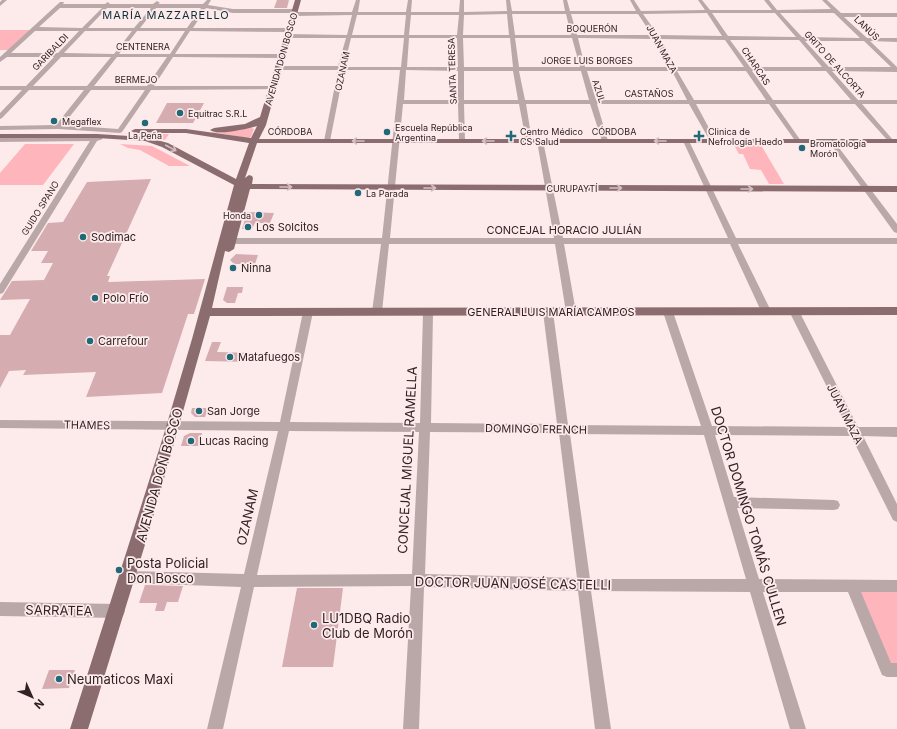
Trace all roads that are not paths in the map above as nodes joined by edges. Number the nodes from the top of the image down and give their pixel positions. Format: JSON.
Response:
{"nodes":[{"id":1,"x":5,"y":0,"type":"edge"},
{"id":2,"x":65,"y":0,"type":"edge"},
{"id":3,"x":112,"y":0,"type":"edge"},
{"id":4,"x":160,"y":0,"type":"edge"},
{"id":5,"x":209,"y":0,"type":"edge"},
{"id":6,"x":298,"y":0,"type":"edge"},
{"id":7,"x":358,"y":0,"type":"edge"},
{"id":8,"x":410,"y":0,"type":"edge"},
{"id":9,"x":462,"y":0,"type":"edge"},
{"id":10,"x":508,"y":0,"type":"edge"},
{"id":11,"x":565,"y":0,"type":"edge"},
{"id":12,"x":632,"y":0,"type":"edge"},
{"id":13,"x":700,"y":0,"type":"edge"},
{"id":14,"x":766,"y":0,"type":"edge"},
{"id":15,"x":824,"y":0,"type":"edge"},
{"id":16,"x":0,"y":4,"type":"edge"},
{"id":17,"x":58,"y":6,"type":"junction"},
{"id":18,"x":106,"y":6,"type":"junction"},
{"id":19,"x":155,"y":6,"type":"junction"},
{"id":20,"x":205,"y":6,"type":"junction"},
{"id":21,"x":708,"y":11,"type":"junction"},
{"id":22,"x":775,"y":11,"type":"junction"},
{"id":23,"x":294,"y":12,"type":"junction"},
{"id":24,"x":569,"y":12,"type":"junction"},
{"id":25,"x":641,"y":12,"type":"junction"},
{"id":26,"x":355,"y":13,"type":"junction"},
{"id":27,"x":409,"y":13,"type":"junction"},
{"id":28,"x":462,"y":13,"type":"junction"},
{"id":29,"x":511,"y":13,"type":"junction"},
{"id":30,"x":838,"y":13,"type":"junction"},
{"id":31,"x":897,"y":15,"type":"edge"},
{"id":32,"x":34,"y":29,"type":"junction"},
{"id":33,"x":84,"y":29,"type":"junction"},
{"id":34,"x":136,"y":29,"type":"junction"},
{"id":35,"x":189,"y":30,"type":"junction"},
{"id":36,"x":287,"y":33,"type":"junction"},
{"id":37,"x":349,"y":36,"type":"junction"},
{"id":38,"x":408,"y":36,"type":"junction"},
{"id":39,"x":460,"y":36,"type":"junction"},
{"id":40,"x":512,"y":37,"type":"junction"},
{"id":41,"x":574,"y":37,"type":"junction"},
{"id":42,"x":656,"y":37,"type":"junction"},
{"id":43,"x":726,"y":38,"type":"junction"},
{"id":44,"x":800,"y":39,"type":"junction"},
{"id":45,"x":865,"y":39,"type":"junction"},
{"id":46,"x":897,"y":40,"type":"edge"},
{"id":47,"x":6,"y":55,"type":"junction"},
{"id":48,"x":60,"y":55,"type":"junction"},
{"id":49,"x":116,"y":55,"type":"junction"},
{"id":50,"x":172,"y":55,"type":"junction"},
{"id":51,"x":281,"y":56,"type":"junction"},
{"id":52,"x":0,"y":60,"type":"edge"},
{"id":53,"x":278,"y":68,"type":"junction"},
{"id":54,"x":341,"y":68,"type":"junction"},
{"id":55,"x":404,"y":69,"type":"junction"},
{"id":56,"x":461,"y":69,"type":"junction"},
{"id":57,"x":516,"y":69,"type":"junction"},
{"id":58,"x":673,"y":69,"type":"junction"},
{"id":59,"x":748,"y":69,"type":"junction"},
{"id":60,"x":826,"y":69,"type":"junction"},
{"id":61,"x":896,"y":69,"type":"edge"},
{"id":62,"x":583,"y":70,"type":"junction"},
{"id":63,"x":0,"y":88,"type":"edge"},
{"id":64,"x":27,"y":88,"type":"junction"},
{"id":65,"x":90,"y":88,"type":"junction"},
{"id":66,"x":150,"y":88,"type":"junction"},
{"id":67,"x":272,"y":88,"type":"junction"},
{"id":68,"x":401,"y":102,"type":"junction"},
{"id":69,"x":462,"y":102,"type":"junction"},
{"id":70,"x":522,"y":102,"type":"junction"},
{"id":71,"x":594,"y":102,"type":"junction"},
{"id":72,"x":691,"y":102,"type":"junction"},
{"id":73,"x":770,"y":102,"type":"junction"},
{"id":74,"x":857,"y":102,"type":"junction"},
{"id":75,"x":897,"y":102,"type":"edge"},
{"id":76,"x":0,"y":117,"type":"edge"},
{"id":77,"x":264,"y":118,"type":"junction"},
{"id":78,"x":58,"y":127,"type":"junction"},
{"id":79,"x":0,"y":128,"type":"edge"},
{"id":80,"x":0,"y":131,"type":"edge"},
{"id":81,"x":186,"y":131,"type":"junction"},
{"id":82,"x":120,"y":134,"type":"junction"},
{"id":83,"x":0,"y":136,"type":"edge"},
{"id":84,"x":96,"y":138,"type":"junction"},
{"id":85,"x":0,"y":140,"type":"edge"},
{"id":86,"x":894,"y":140,"type":"edge"},
{"id":87,"x":327,"y":141,"type":"junction"},
{"id":88,"x":397,"y":141,"type":"junction"},
{"id":89,"x":462,"y":141,"type":"junction"},
{"id":90,"x":529,"y":141,"type":"junction"},
{"id":91,"x":540,"y":141,"type":"junction"},
{"id":92,"x":605,"y":141,"type":"junction"},
{"id":93,"x":686,"y":141,"type":"junction"},
{"id":94,"x":713,"y":141,"type":"junction"},
{"id":95,"x":798,"y":141,"type":"junction"},
{"id":96,"x":831,"y":141,"type":"junction"},
{"id":97,"x":255,"y":142,"type":"junction"},
{"id":98,"x":243,"y":185,"type":"junction"},
{"id":99,"x":391,"y":188,"type":"junction"},
{"id":100,"x":550,"y":188,"type":"junction"},
{"id":101,"x":708,"y":189,"type":"junction"},
{"id":102,"x":866,"y":189,"type":"junction"},
{"id":103,"x":897,"y":189,"type":"edge"},
{"id":104,"x":897,"y":230,"type":"edge"},
{"id":105,"x":732,"y":240,"type":"junction"},
{"id":106,"x":231,"y":241,"type":"junction"},
{"id":107,"x":386,"y":241,"type":"junction"},
{"id":108,"x":559,"y":241,"type":"junction"},
{"id":109,"x":897,"y":241,"type":"edge"},
{"id":110,"x":0,"y":291,"type":"edge"},
{"id":111,"x":766,"y":311,"type":"junction"},
{"id":112,"x":794,"y":311,"type":"junction"},
{"id":113,"x":897,"y":311,"type":"edge"},
{"id":114,"x":206,"y":312,"type":"junction"},
{"id":115,"x":308,"y":312,"type":"junction"},
{"id":116,"x":377,"y":312,"type":"junction"},
{"id":117,"x":548,"y":312,"type":"junction"},
{"id":118,"x":571,"y":312,"type":"junction"},
{"id":119,"x":668,"y":312,"type":"junction"},
{"id":120,"x":428,"y":313,"type":"junction"},
{"id":121,"x":0,"y":424,"type":"edge"},
{"id":122,"x":174,"y":425,"type":"junction"},
{"id":123,"x":284,"y":427,"type":"junction"},
{"id":124,"x":425,"y":428,"type":"junction"},
{"id":125,"x":562,"y":430,"type":"junction"},
{"id":126,"x":708,"y":430,"type":"junction"},
{"id":127,"x":854,"y":432,"type":"junction"},
{"id":128,"x":897,"y":432,"type":"edge"},
{"id":129,"x":730,"y":502,"type":"junction"},
{"id":130,"x":834,"y":504,"type":"dead end"},
{"id":131,"x":897,"y":516,"type":"edge"},
{"id":132,"x":129,"y":577,"type":"junction"},
{"id":133,"x":248,"y":580,"type":"junction"},
{"id":134,"x":417,"y":580,"type":"junction"},
{"id":135,"x":584,"y":585,"type":"junction"},
{"id":136,"x":754,"y":585,"type":"junction"},
{"id":137,"x":851,"y":585,"type":"junction"},
{"id":138,"x":897,"y":586,"type":"edge"},
{"id":139,"x":0,"y":609,"type":"edge"},
{"id":140,"x":118,"y":611,"type":"junction"},
{"id":141,"x":897,"y":670,"type":"edge"},
{"id":142,"x":79,"y":729,"type":"edge"},
{"id":143,"x":215,"y":729,"type":"edge"},
{"id":144,"x":410,"y":729,"type":"edge"},
{"id":145,"x":603,"y":729,"type":"edge"},
{"id":146,"x":798,"y":729,"type":"edge"}],
"edges":[{"from":1,"to":16,"type":"street"},
{"from":2,"to":17,"type":"street"},
{"from":3,"to":18,"type":"street","name":"GARIBALDI"},
{"from":4,"to":19,"type":"street"},
{"from":5,"to":20,"type":"street"},
{"from":6,"to":23,"type":"main road","name":"AVENIDA DON BOSCO"},
{"from":7,"to":26,"type":"street","name":"OZANAM"},
{"from":8,"to":27,"type":"street"},
{"from":9,"to":28,"type":"street","name":"SANTA TERESA"},
{"from":10,"to":29,"type":"street"},
{"from":11,"to":24,"type":"street","name":"AZUL"},
{"from":12,"to":25,"type":"street","name":"JUAN MAZA"},
{"from":13,"to":21,"type":"street","name":"CHARCAS"},
{"from":14,"to":22,"type":"street","name":"GRITO DE ALCORTA"},
{"from":15,"to":30,"type":"street","name":"LANÚS"},
{"from":17,"to":18,"type":"street"},
{"from":17,"to":32,"type":"street"},
{"from":18,"to":19,"type":"street"},
{"from":18,"to":33,"type":"street","name":"GARIBALDI"},
{"from":19,"to":20,"type":"street"},
{"from":19,"to":34,"type":"street"},
{"from":20,"to":23,"type":"street"},
{"from":20,"to":35,"type":"street"},
{"from":21,"to":22,"type":"street"},
{"from":21,"to":25,"type":"street"},
{"from":21,"to":43,"type":"street","name":"CHARCAS"},
{"from":22,"to":30,"type":"street"},
{"from":22,"to":44,"type":"street","name":"GRITO DE ALCORTA"},
{"from":23,"to":26,"type":"street"},
{"from":23,"to":36,"type":"main road","name":"AVENIDA DON BOSCO"},
{"from":24,"to":25,"type":"street"},
{"from":24,"to":29,"type":"street"},
{"from":24,"to":41,"type":"street","name":"AZUL"},
{"from":25,"to":42,"type":"street","name":"JUAN MAZA"},
{"from":26,"to":27,"type":"street"},
{"from":26,"to":37,"type":"street","name":"OZANAM"},
{"from":27,"to":28,"type":"street"},
{"from":27,"to":38,"type":"street"},
{"from":28,"to":29,"type":"street"},
{"from":28,"to":39,"type":"street","name":"SANTA TERESA"},
{"from":29,"to":40,"type":"street"},
{"from":30,"to":31,"type":"street"},
{"from":30,"to":45,"type":"street","name":"LANÚS"},
{"from":32,"to":33,"type":"street","name":"BOQUERÓN"},
{"from":32,"to":47,"type":"street"},
{"from":33,"to":34,"type":"street","name":"BOQUERÓN"},
{"from":33,"to":48,"type":"street","name":"GARIBALDI"},
{"from":34,"to":35,"type":"street","name":"BOQUERÓN"},
{"from":34,"to":49,"type":"street"},
{"from":35,"to":36,"type":"street","name":"BOQUERÓN"},
{"from":35,"to":50,"type":"street"},
{"from":36,"to":37,"type":"street","name":"BOQUERÓN"},
{"from":36,"to":51,"type":"main road","name":"AVENIDA DON BOSCO"},
{"from":37,"to":38,"type":"street","name":"BOQUERÓN"},
{"from":37,"to":54,"type":"street","name":"OZANAM"},
{"from":38,"to":39,"type":"street","name":"BOQUERÓN"},
{"from":38,"to":55,"type":"street"},
{"from":39,"to":40,"type":"street","name":"BOQUERÓN"},
{"from":39,"to":56,"type":"street","name":"SANTA TERESA"},
{"from":40,"to":41,"type":"street","name":"BOQUERÓN"},
{"from":40,"to":57,"type":"street"},
{"from":41,"to":42,"type":"street","name":"BOQUERÓN"},
{"from":41,"to":62,"type":"street","name":"AZUL"},
{"from":42,"to":43,"type":"street","name":"BOQUERÓN"},
{"from":42,"to":58,"type":"street","name":"JUAN MAZA"},
{"from":43,"to":44,"type":"street","name":"BOQUERÓN"},
{"from":43,"to":59,"type":"street","name":"CHARCAS"},
{"from":44,"to":45,"type":"street","name":"BOQUERÓN"},
{"from":44,"to":60,"type":"street","name":"GRITO DE ALCORTA"},
{"from":45,"to":46,"type":"street","name":"BOQUERÓN"},
{"from":45,"to":61,"type":"street","name":"LANÚS"},
{"from":47,"to":48,"type":"street","name":"CENTENERA"},
{"from":47,"to":52,"type":"street"},
{"from":48,"to":49,"type":"street","name":"CENTENERA"},
{"from":48,"to":64,"type":"street","name":"GARIBALDI"},
{"from":49,"to":50,"type":"street","name":"CENTENERA"},
{"from":49,"to":65,"type":"street"},
{"from":50,"to":51,"type":"street","name":"CENTENERA"},
{"from":50,"to":66,"type":"street"},
{"from":51,"to":53,"type":"main road","name":"AVENIDA DON BOSCO"},
{"from":53,"to":54,"type":"street","name":"JORGE LUIS BORGES"},
{"from":53,"to":67,"type":"main road","name":"AVENIDA DON BOSCO"},
{"from":54,"to":55,"type":"street","name":"JORGE LUIS BORGES"},
{"from":54,"to":87,"type":"street","name":"OZANAM"},
{"from":55,"to":56,"type":"street","name":"JORGE LUIS BORGES"},
{"from":55,"to":68,"type":"street"},
{"from":56,"to":57,"type":"street","name":"JORGE LUIS BORGES"},
{"from":56,"to":69,"type":"street","name":"SANTA TERESA"},
{"from":57,"to":62,"type":"street","name":"JORGE LUIS BORGES"},
{"from":57,"to":70,"type":"street"},
{"from":58,"to":59,"type":"street","name":"JORGE LUIS BORGES"},
{"from":58,"to":62,"type":"street","name":"JORGE LUIS BORGES"},
{"from":58,"to":72,"type":"street","name":"JUAN MAZA"},
{"from":59,"to":60,"type":"street","name":"JORGE LUIS BORGES"},
{"from":59,"to":73,"type":"street","name":"CHARCAS"},
{"from":60,"to":61,"type":"street","name":"JORGE LUIS BORGES"},
{"from":60,"to":74,"type":"street","name":"GRITO DE ALCORTA"},
{"from":62,"to":71,"type":"street","name":"AZUL"},
{"from":63,"to":64,"type":"street","name":"BERMEJO"},
{"from":64,"to":65,"type":"street","name":"BERMEJO"},
{"from":64,"to":76,"type":"street","name":"GARIBALDI"},
{"from":65,"to":66,"type":"street","name":"BERMEJO"},
{"from":65,"to":78,"type":"street"},
{"from":66,"to":67,"type":"street","name":"BERMEJO"},
{"from":66,"to":82,"type":"street"},
{"from":67,"to":77,"type":"main road","name":"AVENIDA DON BOSCO"},
{"from":68,"to":69,"type":"street","name":"CASTAÑOS"},
{"from":68,"to":88,"type":"street"},
{"from":69,"to":70,"type":"street","name":"CASTAÑOS"},
{"from":69,"to":89,"type":"street","name":"SANTA TERESA"},
{"from":70,"to":71,"type":"street","name":"CASTAÑOS"},
{"from":70,"to":90,"type":"street"},
{"from":71,"to":72,"type":"street","name":"CASTAÑOS"},
{"from":71,"to":92,"type":"street","name":"AZUL"},
{"from":72,"to":73,"type":"street","name":"CASTAÑOS"},
{"from":72,"to":94,"type":"street","name":"JUAN MAZA"},
{"from":73,"to":74,"type":"street","name":"CASTAÑOS"},
{"from":73,"to":95,"type":"street","name":"CHARCAS"},
{"from":74,"to":75,"type":"street","name":"CASTAÑOS"},
{"from":74,"to":86,"type":"street","name":"GRITO DE ALCORTA"},
{"from":77,"to":81,"type":"main road"},
{"from":77,"to":97,"type":"main road","name":"AVENIDA DON BOSCO"},
{"from":78,"to":79,"type":"street"},
{"from":78,"to":82,"type":"street"},
{"from":80,"to":82,"type":"main road"},
{"from":81,"to":82,"type":"main road"},
{"from":81,"to":97,"type":"main road","name":"CÓRDOBA"},
{"from":82,"to":84,"type":"main road"},
{"from":82,"to":98,"type":"main road","one_way":true},
{"from":83,"to":84,"type":"main road"},
{"from":84,"to":85,"type":"street"},
{"from":84,"to":110,"type":"street","name":"GUIDO SPANO"},
{"from":86,"to":96,"type":"main road","name":"CÓRDOBA"},
{"from":88,"to":87,"type":"main road","name":"CÓRDOBA","one_way":true},
{"from":87,"to":97,"type":"main road","name":"CÓRDOBA"},
{"from":88,"to":89,"type":"main road","name":"CÓRDOBA"},
{"from":88,"to":99,"type":"street"},
{"from":90,"to":89,"type":"main road","name":"CÓRDOBA","one_way":true},
{"from":90,"to":91,"type":"main road","name":"CÓRDOBA"},
{"from":91,"to":92,"type":"main road","name":"CÓRDOBA"},
{"from":91,"to":100,"type":"street"},
{"from":93,"to":92,"type":"main road","name":"CÓRDOBA","one_way":true},
{"from":93,"to":94,"type":"main road","name":"CÓRDOBA"},
{"from":93,"to":101,"type":"street"},
{"from":94,"to":95,"type":"main road","name":"CÓRDOBA"},
{"from":95,"to":96,"type":"main road","name":"CÓRDOBA"},
{"from":96,"to":102,"type":"street"},
{"from":97,"to":98,"type":"main road","name":"AVENIDA DON BOSCO"},
{"from":98,"to":99,"type":"main road","name":"CURUPAYTÍ","one_way":true},
{"from":98,"to":106,"type":"main road","name":"AVENIDA DON BOSCO"},
{"from":98,"to":114,"type":"main road","name":"AVENIDA DON BOSCO"},
{"from":99,"to":100,"type":"main road","name":"CURUPAYTÍ","one_way":true},
{"from":99,"to":107,"type":"street"},
{"from":100,"to":101,"type":"main road","name":"CURUPAYTÍ","one_way":true},
{"from":100,"to":108,"type":"street"},
{"from":101,"to":102,"type":"main road","name":"CURUPAYTÍ","one_way":true},
{"from":101,"to":105,"type":"street"},
{"from":102,"to":103,"type":"main road","name":"CURUPAYTÍ"},
{"from":102,"to":104,"type":"street"},
{"from":105,"to":108,"type":"street","name":"CONCEJAL HORACIO JULIÁN"},
{"from":105,"to":109,"type":"street","name":"CONCEJAL HORACIO JULIÁN"},
{"from":105,"to":111,"type":"street"},
{"from":106,"to":107,"type":"street","name":"CONCEJAL HORACIO JULIÁN"},
{"from":106,"to":114,"type":"main road","name":"AVENIDA DON BOSCO"},
{"from":107,"to":108,"type":"street","name":"CONCEJAL HORACIO JULIÁN"},
{"from":107,"to":116,"type":"street"},
{"from":108,"to":118,"type":"street"},
{"from":111,"to":112,"type":"main road","name":"GENERAL LUIS MARÍA CAMPOS"},
{"from":111,"to":119,"type":"main road","name":"GENERAL LUIS MARÍA CAMPOS"},
{"from":112,"to":113,"type":"main road","name":"GENERAL LUIS MARÍA CAMPOS"},
{"from":112,"to":127,"type":"street","name":"JUAN MAZA"},
{"from":114,"to":115,"type":"main road","name":"GENERAL LUIS MARÍA CAMPOS"},
{"from":114,"to":122,"type":"main road","name":"AVENIDA DON BOSCO"},
{"from":115,"to":116,"type":"main road","name":"GENERAL LUIS MARÍA CAMPOS"},
{"from":115,"to":123,"type":"street","name":"OZANAM"},
{"from":116,"to":120,"type":"main road","name":"GENERAL LUIS MARÍA CAMPOS"},
{"from":117,"to":118,"type":"main road","name":"GENERAL LUIS MARÍA CAMPOS"},
{"from":117,"to":120,"type":"main road","name":"GENERAL LUIS MARÍA CAMPOS"},
{"from":117,"to":125,"type":"street"},
{"from":118,"to":119,"type":"main road","name":"GENERAL LUIS MARÍA CAMPOS"},
{"from":119,"to":126,"type":"street","name":"DOCTOR DOMINGO TOMÁS CULLEN"},
{"from":120,"to":124,"type":"street","name":"CONCEJAL MIGUEL RAMELLA"},
{"from":121,"to":122,"type":"street","name":"THAMES"},
{"from":122,"to":123,"type":"street","name":"DOMINGO FRENCH"},
{"from":122,"to":132,"type":"main road","name":"AVENIDA DON BOSCO"},
{"from":123,"to":124,"type":"street","name":"DOMINGO FRENCH"},
{"from":123,"to":133,"type":"street","name":"OZANAM"},
{"from":124,"to":125,"type":"street","name":"DOMINGO FRENCH"},
{"from":124,"to":134,"type":"street","name":"CONCEJAL MIGUEL RAMELLA"},
{"from":125,"to":126,"type":"street","name":"DOMINGO FRENCH"},
{"from":125,"to":135,"type":"street"},
{"from":126,"to":127,"type":"street","name":"DOMINGO FRENCH"},
{"from":126,"to":129,"type":"street","name":"DOCTOR DOMINGO TOMÁS CULLEN"},
{"from":127,"to":128,"type":"street","name":"DOMINGO FRENCH"},
{"from":127,"to":131,"type":"street","name":"JUAN MAZA"},
{"from":129,"to":130,"type":"street"},
{"from":129,"to":136,"type":"street","name":"DOCTOR DOMINGO TOMÁS CULLEN"},
{"from":132,"to":133,"type":"street","name":"DOCTOR JUAN JOSÉ CASTELLI"},
{"from":132,"to":140,"type":"main road","name":"AVENIDA DON BOSCO"},
{"from":133,"to":134,"type":"street","name":"DOCTOR JUAN JOSÉ CASTELLI"},
{"from":133,"to":143,"type":"street","name":"OZANAM"},
{"from":134,"to":135,"type":"street","name":"DOCTOR JUAN JOSÉ CASTELLI"},
{"from":134,"to":144,"type":"street","name":"CONCEJAL MIGUEL RAMELLA"},
{"from":135,"to":136,"type":"street","name":"DOCTOR JUAN JOSÉ CASTELLI"},
{"from":135,"to":145,"type":"street"},
{"from":136,"to":137,"type":"street","name":"DOCTOR JUAN JOSÉ CASTELLI"},
{"from":136,"to":146,"type":"street","name":"DOCTOR DOMINGO TOMÁS CULLEN"},
{"from":137,"to":138,"type":"street","name":"DOCTOR JUAN JOSÉ CASTELLI"},
{"from":137,"to":141,"type":"street"},
{"from":139,"to":140,"type":"street","name":"SARRATEA"},
{"from":140,"to":142,"type":"main road","name":"AVENIDA DON BOSCO"}]}
